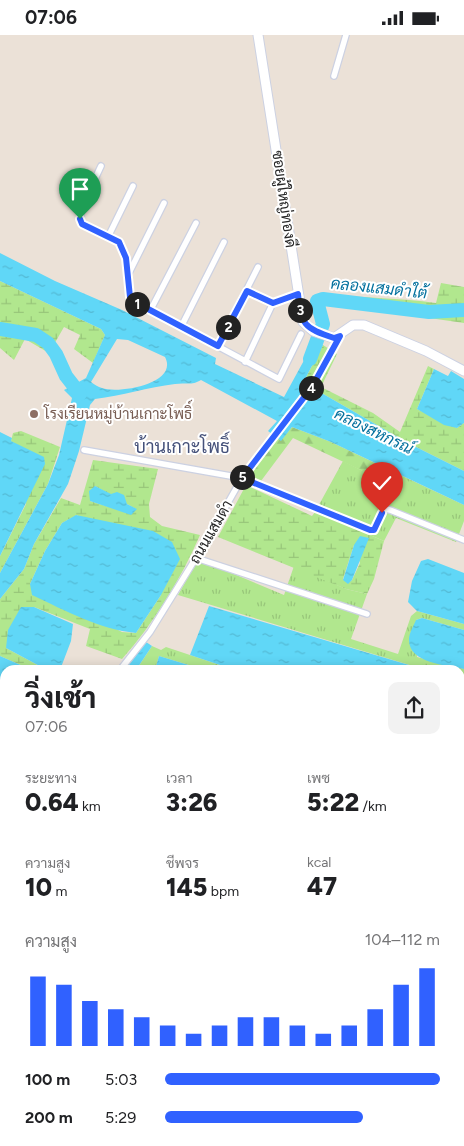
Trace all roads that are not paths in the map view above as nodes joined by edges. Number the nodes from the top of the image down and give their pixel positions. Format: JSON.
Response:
{"nodes":[{"id":1,"x":258,"y":35,"type":"edge"},
{"id":2,"x":346,"y":35,"type":"edge"},
{"id":3,"x":334,"y":76,"type":"dead end"},
{"id":4,"x":101,"y":166,"type":"dead end"},
{"id":5,"x":133,"y":186,"type":"dead end"},
{"id":6,"x":164,"y":203,"type":"dead end"},
{"id":7,"x":196,"y":223,"type":"dead end"},
{"id":8,"x":108,"y":237,"type":"junction"},
{"id":9,"x":224,"y":242,"type":"dead end"},
{"id":10,"x":258,"y":267,"type":"dead end"},
{"id":11,"x":128,"y":275,"type":"junction"},
{"id":12,"x":247,"y":291,"type":"junction"},
{"id":13,"x":298,"y":294,"type":"junction"},
{"id":14,"x":273,"y":303,"type":"junction"},
{"id":15,"x":150,"y":311,"type":"junction"},
{"id":16,"x":181,"y":327,"type":"junction"},
{"id":17,"x":301,"y":334,"type":"dead end"},
{"id":18,"x":337,"y":337,"type":"junction"},
{"id":19,"x":218,"y":346,"type":"junction"},
{"id":20,"x":245,"y":361,"type":"junction"},
{"id":21,"x":464,"y":371,"type":"edge"},
{"id":22,"x":84,"y":450,"type":"dead end"},
{"id":23,"x":242,"y":478,"type":"junction"},
{"id":24,"x":464,"y":540,"type":"edge"},
{"id":25,"x":196,"y":558,"type":"junction"},
{"id":26,"x":367,"y":614,"type":"dead end"},
{"id":27,"x":124,"y":665,"type":"edge"}],
"edges":[{"from":1,"to":13,"type":"street","name":"ซอยผู้ใหญ่ทองดี"},
{"from":2,"to":3,"type":"street"},
{"from":4,"to":8,"type":"street"},
{"from":5,"to":8,"type":"street"},
{"from":6,"to":11,"type":"street"},
{"from":7,"to":15,"type":"street"},
{"from":8,"to":11,"type":"street"},
{"from":9,"to":16,"type":"street"},
{"from":10,"to":12,"type":"street"},
{"from":11,"to":15,"type":"street"},
{"from":12,"to":14,"type":"street"},
{"from":12,"to":19,"type":"street"},
{"from":13,"to":14,"type":"street"},
{"from":13,"to":18,"type":"street","name":"ซอยผู้ใหญ่ทองดี"},
{"from":14,"to":20,"type":"street"},
{"from":15,"to":16,"type":"street"},
{"from":16,"to":19,"type":"street"},
{"from":17,"to":20,"type":"street"},
{"from":18,"to":21,"type":"street"},
{"from":18,"to":23,"type":"street","name":"ถนนแสมดำ"},
{"from":19,"to":20,"type":"street"},
{"from":22,"to":23,"type":"street"},
{"from":23,"to":24,"type":"street"},
{"from":23,"to":25,"type":"street","name":"ถนนแสมดำ"},
{"from":25,"to":26,"type":"street"},
{"from":25,"to":27,"type":"street","name":"ถนนแสมดำ"}]}
